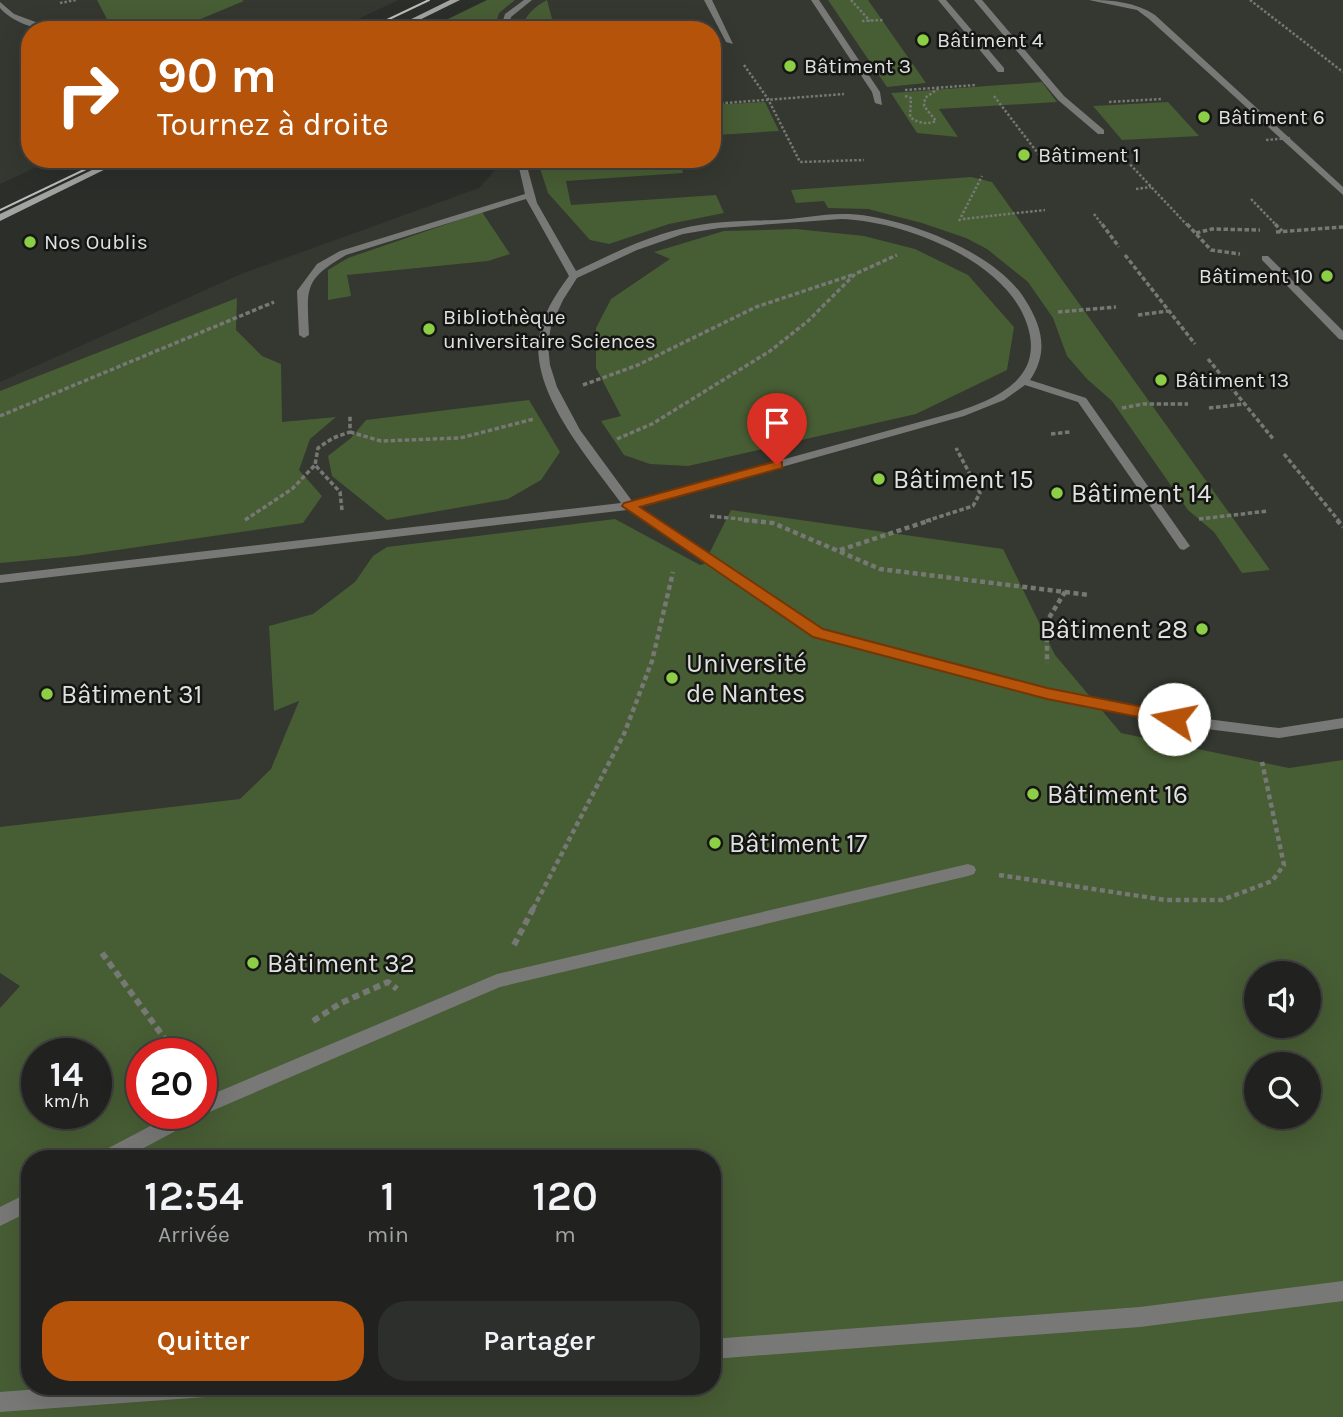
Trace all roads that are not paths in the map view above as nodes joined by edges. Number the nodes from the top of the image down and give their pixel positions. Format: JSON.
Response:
{"nodes":[{"id":1,"x":456,"y":0,"type":"edge"},
{"id":2,"x":528,"y":0,"type":"edge"},
{"id":3,"x":708,"y":0,"type":"edge"},
{"id":4,"x":815,"y":0,"type":"edge"},
{"id":5,"x":942,"y":0,"type":"edge"},
{"id":6,"x":978,"y":0,"type":"edge"},
{"id":7,"x":1093,"y":0,"type":"edge"},
{"id":8,"x":0,"y":4,"type":"edge"},
{"id":9,"x":26,"y":21,"type":"edge"},
{"id":10,"x":412,"y":21,"type":"edge"},
{"id":11,"x":507,"y":21,"type":"edge"},
{"id":12,"x":719,"y":21,"type":"edge"},
{"id":13,"x":721,"y":25,"type":"edge"},
{"id":14,"x":730,"y":42,"type":"road end"},
{"id":15,"x":1002,"y":70,"type":"dead end"},
{"id":16,"x":878,"y":97,"type":"road end"},
{"id":17,"x":1101,"y":132,"type":"dead end"},
{"id":18,"x":103,"y":168,"type":"edge"},
{"id":19,"x":524,"y":168,"type":"edge"},
{"id":20,"x":1343,"y":192,"type":"edge"},
{"id":21,"x":530,"y":195,"type":"junction"},
{"id":22,"x":0,"y":218,"type":"edge"},
{"id":23,"x":1265,"y":258,"type":"road end"},
{"id":24,"x":573,"y":276,"type":"junction"},
{"id":25,"x":304,"y":335,"type":"dead end"},
{"id":26,"x":1343,"y":337,"type":"edge"},
{"id":27,"x":1023,"y":381,"type":"junction"},
{"id":28,"x":629,"y":506,"type":"junction"},
{"id":29,"x":1184,"y":546,"type":"dead end"},
{"id":30,"x":0,"y":579,"type":"edge"},
{"id":31,"x":1343,"y":723,"type":"edge"},
{"id":32,"x":968,"y":870,"type":"road end"},
{"id":33,"x":217,"y":1101,"type":"edge"},
{"id":34,"x":162,"y":1129,"type":"edge"},
{"id":35,"x":123,"y":1150,"type":"edge"},
{"id":36,"x":21,"y":1206,"type":"edge"},
{"id":37,"x":0,"y":1217,"type":"edge"},
{"id":38,"x":1343,"y":1291,"type":"edge"},
{"id":39,"x":721,"y":1348,"type":"edge"},
{"id":40,"x":96,"y":1395,"type":"edge"},
{"id":41,"x":0,"y":1402,"type":"edge"}],
"edges":[{"from":1,"to":10,"type":"street"},
{"from":2,"to":11,"type":"lane"},
{"from":3,"to":12,"type":"lane"},
{"from":4,"to":16,"type":"lane"},
{"from":5,"to":15,"type":"lane"},
{"from":6,"to":17,"type":"lane"},
{"from":7,"to":20,"type":"lane"},
{"from":8,"to":9,"type":"lane"},
{"from":13,"to":14,"type":"lane"},
{"from":18,"to":22,"type":"street"},
{"from":19,"to":21,"type":"lane"},
{"from":21,"to":24,"type":"lane"},
{"from":21,"to":25,"type":"lane"},
{"from":23,"to":26,"type":"lane"},
{"from":24,"to":27,"type":"lane"},
{"from":24,"to":28,"type":"lane"},
{"from":27,"to":28,"type":"lane"},
{"from":27,"to":29,"type":"lane"},
{"from":28,"to":30,"type":"lane"},
{"from":28,"to":31,"type":"lane"},
{"from":32,"to":33,"type":"lane"},
{"from":34,"to":35,"type":"lane"},
{"from":36,"to":37,"type":"lane"},
{"from":38,"to":39,"type":"lane"},
{"from":40,"to":41,"type":"lane"}]}
